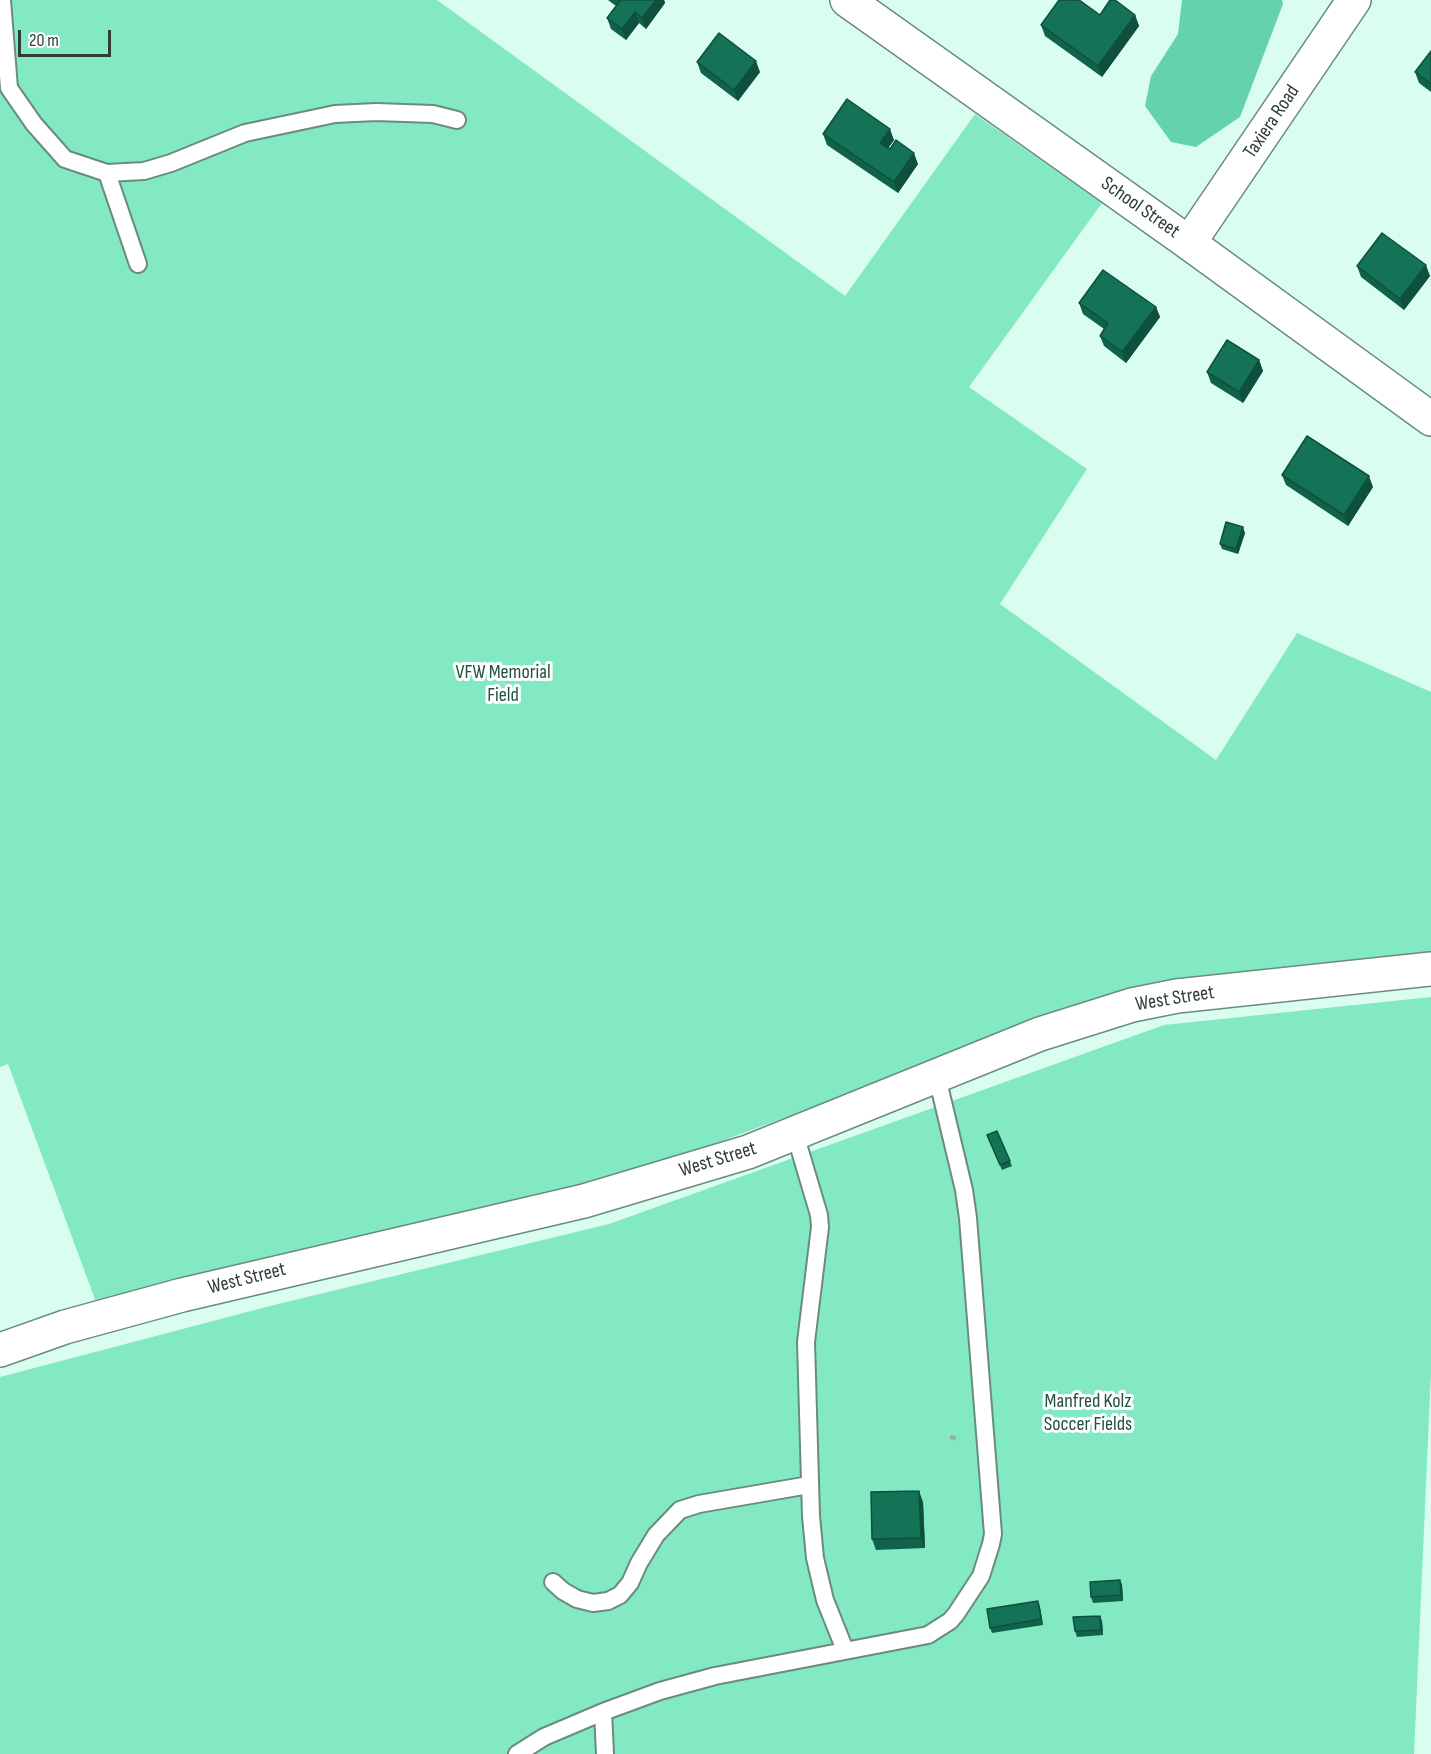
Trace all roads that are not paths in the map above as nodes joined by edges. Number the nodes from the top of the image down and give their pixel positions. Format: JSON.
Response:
{"nodes":[{"id":1,"x":2,"y":0,"type":"edge"},
{"id":2,"x":847,"y":0,"type":"edge"},
{"id":3,"x":1354,"y":0,"type":"edge"},
{"id":4,"x":2,"y":32,"type":"edge"},
{"id":5,"x":458,"y":120,"type":"dead end"},
{"id":6,"x":107,"y":173,"type":"junction"},
{"id":7,"x":1189,"y":243,"type":"junction"},
{"id":8,"x":138,"y":264,"type":"dead end"},
{"id":9,"x":1431,"y":418,"type":"edge"},
{"id":10,"x":1431,"y":969,"type":"edge"},
{"id":11,"x":937,"y":1077,"type":"junction"},
{"id":12,"x":795,"y":1134,"type":"junction"},
{"id":13,"x":0,"y":1350,"type":"edge"},
{"id":14,"x":809,"y":1485,"type":"junction"},
{"id":15,"x":553,"y":1582,"type":"dead end"},
{"id":16,"x":845,"y":1650,"type":"junction"},
{"id":17,"x":603,"y":1712,"type":"junction"},
{"id":18,"x":518,"y":1754,"type":"edge"},
{"id":19,"x":605,"y":1754,"type":"edge"}],
"edges":[{"from":1,"to":4,"type":"lane"},
{"from":2,"to":7,"type":"street","name":"School Street"},
{"from":3,"to":7,"type":"street","name":"Taxiera Road"},
{"from":4,"to":6,"type":"lane"},
{"from":5,"to":6,"type":"lane"},
{"from":6,"to":8,"type":"lane"},
{"from":7,"to":9,"type":"street","name":"School Street"},
{"from":10,"to":11,"type":"street","name":"West Street"},
{"from":11,"to":12,"type":"street","name":"West Street"},
{"from":11,"to":16,"type":"lane"},
{"from":12,"to":13,"type":"street","name":"West Street"},
{"from":12,"to":14,"type":"lane"},
{"from":14,"to":15,"type":"lane"},
{"from":14,"to":16,"type":"lane"},
{"from":16,"to":17,"type":"lane"},
{"from":17,"to":18,"type":"lane"},
{"from":17,"to":19,"type":"lane"}]}
